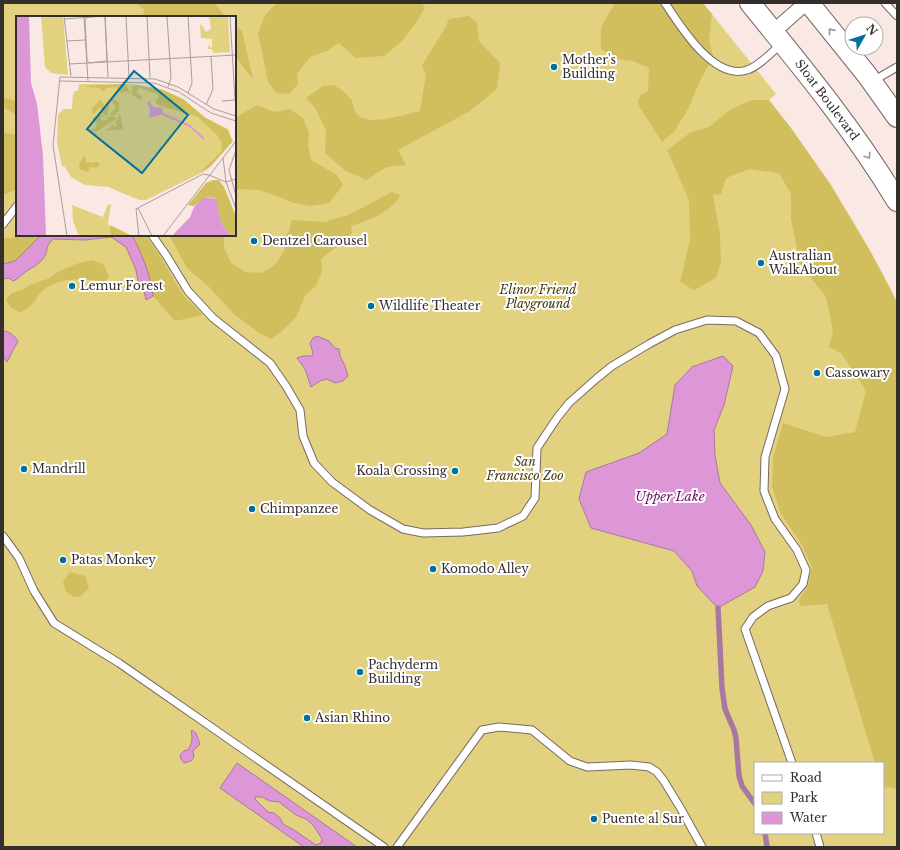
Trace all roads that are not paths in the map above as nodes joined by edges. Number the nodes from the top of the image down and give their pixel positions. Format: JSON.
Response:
{"nodes":[{"id":1,"x":665,"y":3,"type":"edge"},
{"id":2,"x":750,"y":3,"type":"edge"},
{"id":3,"x":806,"y":3,"type":"edge"},
{"id":4,"x":809,"y":3,"type":"edge"},
{"id":5,"x":885,"y":3,"type":"edge"},
{"id":6,"x":897,"y":16,"type":"edge"},
{"id":7,"x":778,"y":37,"type":"junction"},
{"id":8,"x":897,"y":67,"type":"edge"},
{"id":9,"x":871,"y":82,"type":"junction"},
{"id":10,"x":897,"y":118,"type":"edge"},
{"id":11,"x":897,"y":201,"type":"edge"},
{"id":12,"x":16,"y":207,"type":"edge"},
{"id":13,"x":3,"y":224,"type":"edge"},
{"id":14,"x":153,"y":236,"type":"edge"},
{"id":15,"x":3,"y":536,"type":"edge"},
{"id":16,"x":792,"y":762,"type":"edge"},
{"id":17,"x":816,"y":834,"type":"edge"},
{"id":18,"x":384,"y":847,"type":"edge"},
{"id":19,"x":397,"y":847,"type":"edge"},
{"id":20,"x":702,"y":847,"type":"edge"},
{"id":21,"x":820,"y":847,"type":"edge"}],
"edges":[{"from":1,"to":7,"type":"lane"},
{"from":2,"to":7,"type":"street","name":"Sloat Boulevard"},
{"from":3,"to":7,"type":"street"},
{"from":9,"to":4,"type":"street","one_way":true},
{"from":5,"to":6,"type":"lane"},
{"from":7,"to":11,"type":"street","name":"Sloat Boulevard","one_way":true},
{"from":8,"to":9,"type":"lane"},
{"from":9,"to":10,"type":"street"},
{"from":12,"to":13,"type":"lane"},
{"from":14,"to":16,"type":"lane"},
{"from":15,"to":18,"type":"lane"},
{"from":17,"to":21,"type":"lane"},
{"from":19,"to":20,"type":"lane"}]}
